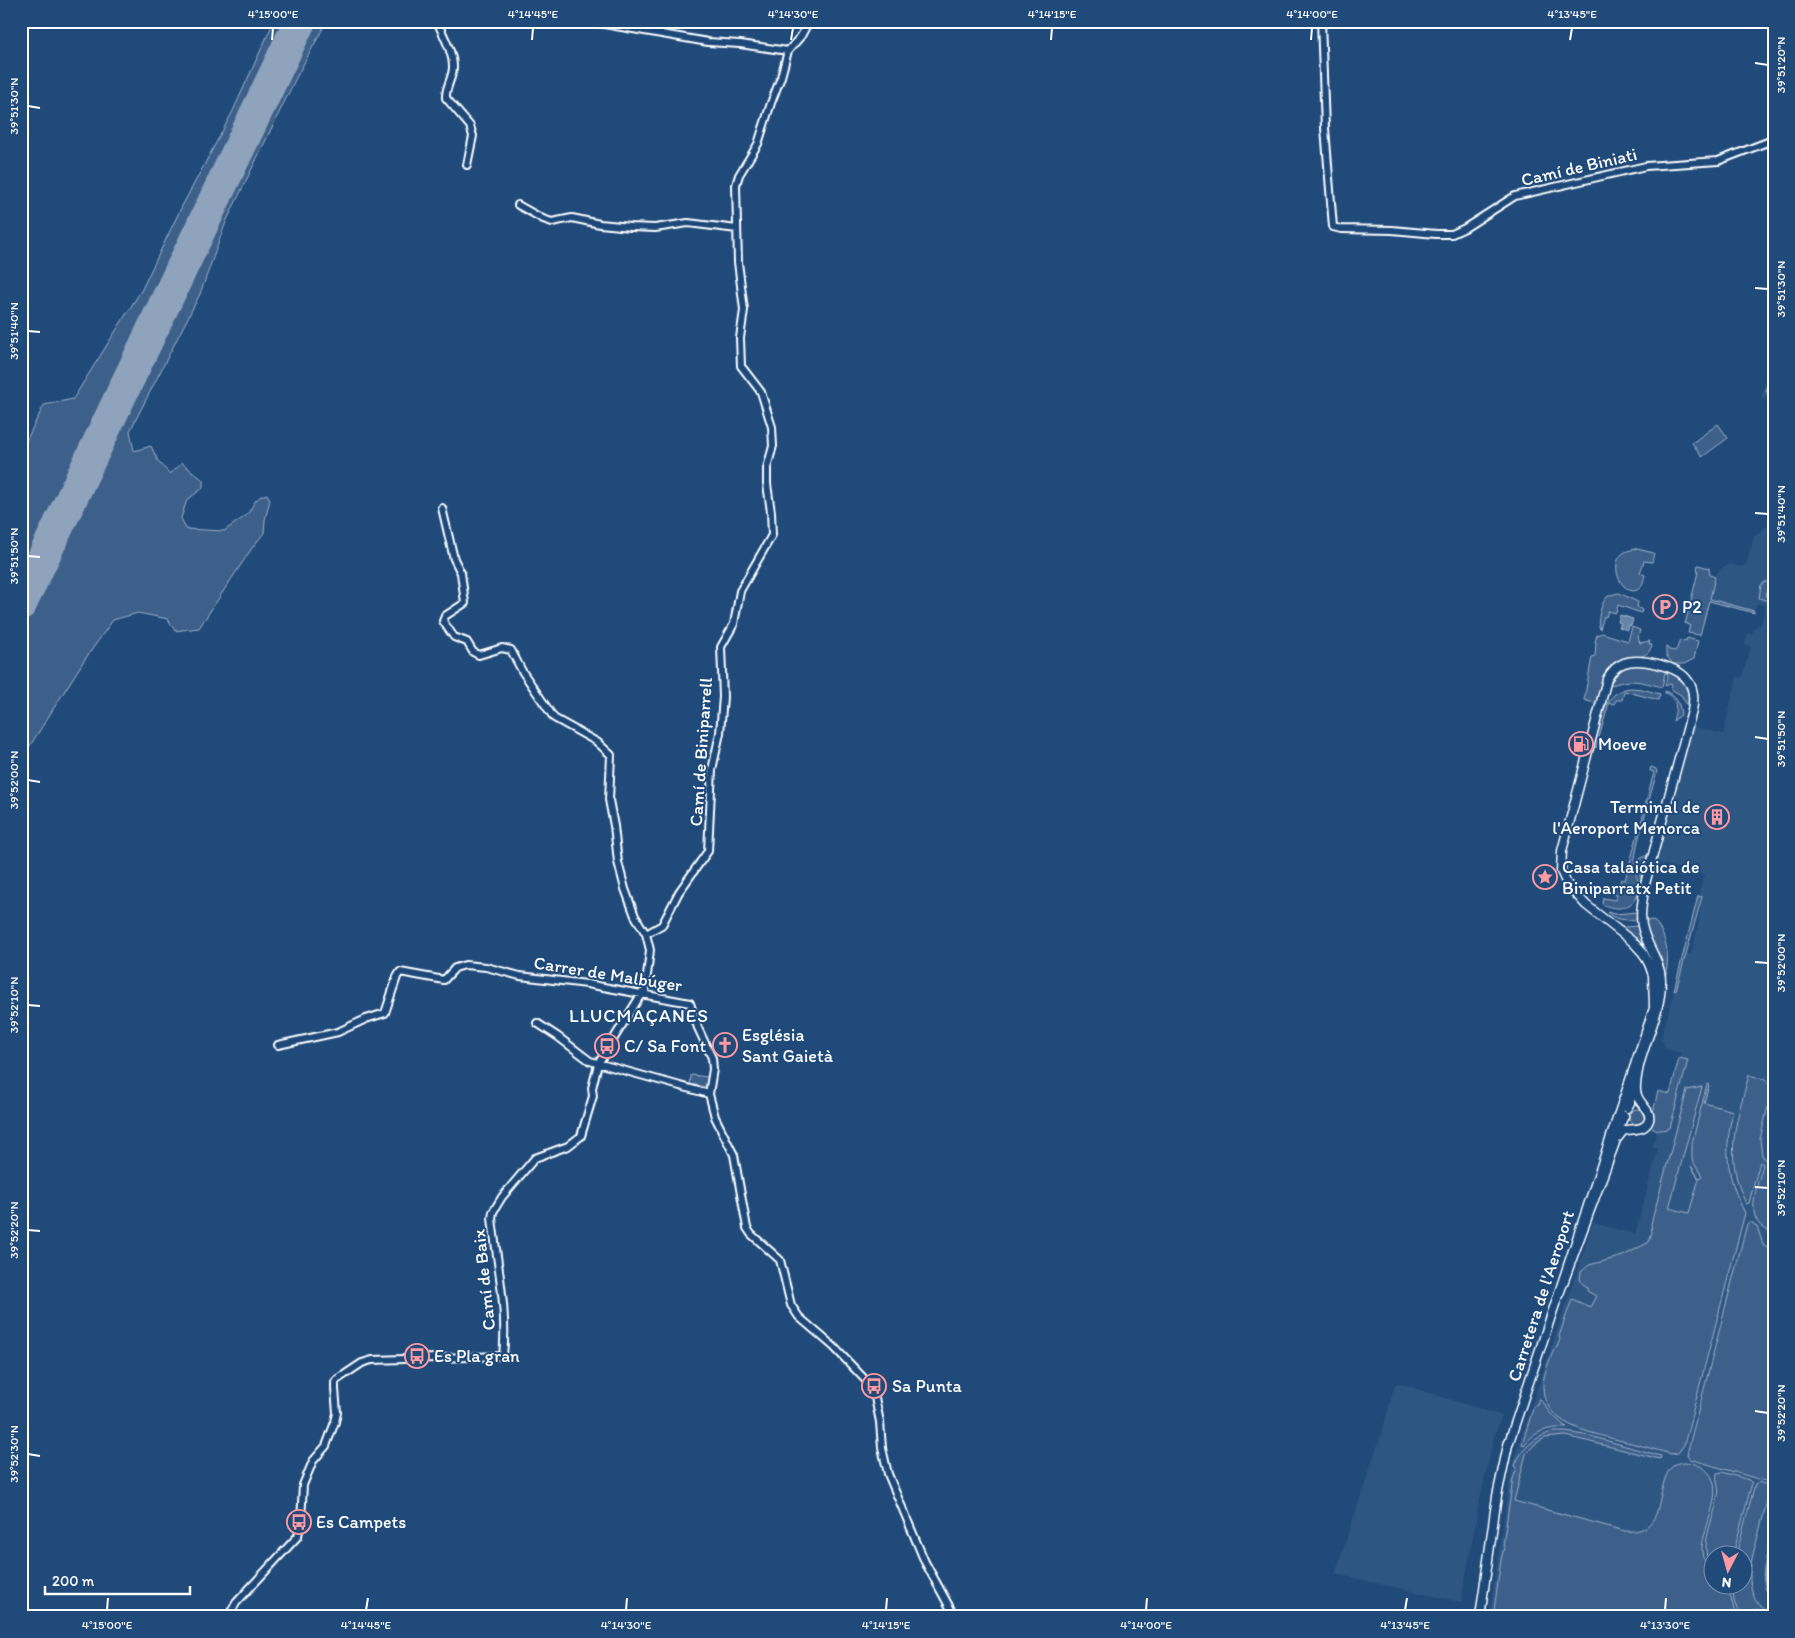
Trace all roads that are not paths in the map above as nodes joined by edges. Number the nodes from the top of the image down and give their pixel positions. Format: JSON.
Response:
{"nodes":[{"id":1,"x":437,"y":21,"type":"edge"},
{"id":2,"x":587,"y":21,"type":"edge"},
{"id":3,"x":809,"y":21,"type":"edge"},
{"id":4,"x":1321,"y":21,"type":"edge"},
{"id":5,"x":788,"y":51,"type":"junction"},
{"id":6,"x":1774,"y":138,"type":"edge"},
{"id":7,"x":467,"y":164,"type":"dead end"},
{"id":8,"x":518,"y":205,"type":"dead end"},
{"id":9,"x":737,"y":229,"type":"junction"},
{"id":10,"x":442,"y":508,"type":"dead end"},
{"id":11,"x":646,"y":934,"type":"junction"},
{"id":12,"x":644,"y":993,"type":"junction"},
{"id":13,"x":537,"y":1023,"type":"dead end"},
{"id":14,"x":278,"y":1045,"type":"dead end"},
{"id":15,"x":1636,"y":1063,"type":"junction"},
{"id":16,"x":598,"y":1064,"type":"junction"},
{"id":17,"x":709,"y":1094,"type":"junction"},
{"id":18,"x":1644,"y":1106,"type":"junction"},
{"id":19,"x":1626,"y":1112,"type":"junction"},
{"id":20,"x":1635,"y":1129,"type":"junction"},
{"id":21,"x":1595,"y":1181,"type":"junction"},
{"id":22,"x":1559,"y":1294,"type":"junction"},
{"id":23,"x":228,"y":1617,"type":"edge"},
{"id":24,"x":955,"y":1617,"type":"edge"},
{"id":25,"x":1480,"y":1617,"type":"edge"}],
"edges":[{"from":1,"to":7,"type":"street"},
{"from":2,"to":5,"type":"street"},
{"from":3,"to":5,"type":"street","name":"Camí de Biniparrell"},
{"from":4,"to":6,"type":"street","name":"Camí de Biniati"},
{"from":5,"to":9,"type":"street","name":"Camí de Biniparrell"},
{"from":8,"to":9,"type":"street"},
{"from":9,"to":11,"type":"street","name":"Camí de Biniparrell"},
{"from":10,"to":11,"type":"street"},
{"from":11,"to":12,"type":"street"},
{"from":12,"to":14,"type":"street","name":"Carrer de Malbúger"},
{"from":12,"to":16,"type":"street"},
{"from":12,"to":17,"type":"street","name":"Carrer de Malbúger"},
{"from":13,"to":16,"type":"street"},
{"from":15,"to":18,"type":"main road","name":"Carretera de l'Aeroport"},
{"from":15,"to":19,"type":"main road"},
{"from":15,"to":21,"type":"main road","name":"Carretera de l'Aeroport"},
{"from":16,"to":17,"type":"street"},
{"from":16,"to":23,"type":"street","name":"Camí de Baix"},
{"from":17,"to":24,"type":"street"},
{"from":18,"to":19,"type":"main road"},
{"from":18,"to":20,"type":"main road"},
{"from":19,"to":20,"type":"main road"},
{"from":19,"to":21,"type":"main road"},
{"from":20,"to":22,"type":"main road"},
{"from":21,"to":22,"type":"main road","name":"Carretera de l'Aeroport"},
{"from":22,"to":25,"type":"main road","name":"Carretera de l'Aeroport"}]}
